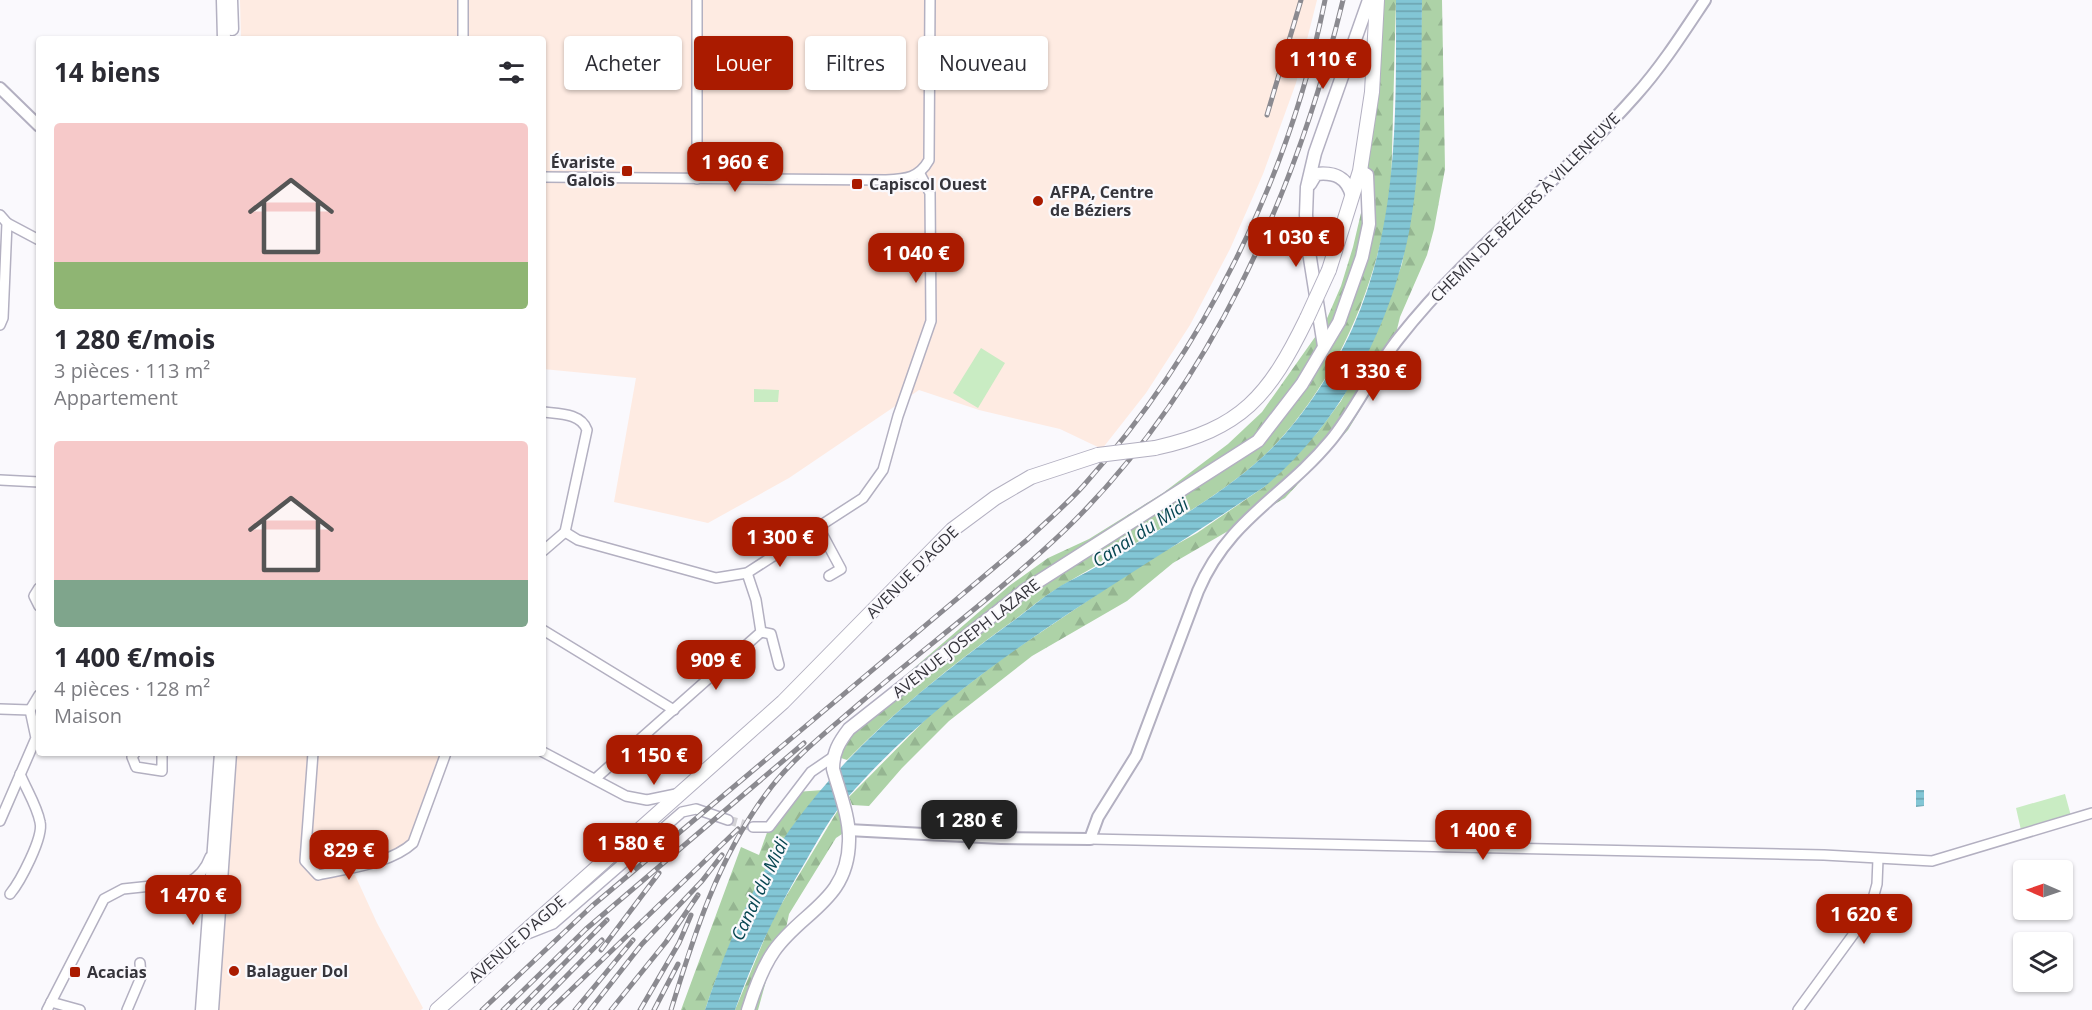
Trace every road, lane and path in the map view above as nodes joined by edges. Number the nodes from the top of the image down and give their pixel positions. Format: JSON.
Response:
{"nodes":[{"id":1,"x":223,"y":0,"type":"edge"},
{"id":2,"x":231,"y":0,"type":"edge"},
{"id":3,"x":463,"y":0,"type":"edge"},
{"id":4,"x":697,"y":0,"type":"edge"},
{"id":5,"x":930,"y":0,"type":"edge"},
{"id":6,"x":1369,"y":0,"type":"edge"},
{"id":7,"x":1377,"y":0,"type":"edge"},
{"id":8,"x":1705,"y":0,"type":"edge"},
{"id":9,"x":224,"y":36,"type":"edge"},
{"id":10,"x":232,"y":36,"type":"edge"},
{"id":11,"x":463,"y":36,"type":"edge"},
{"id":12,"x":0,"y":88,"type":"edge"},
{"id":13,"x":36,"y":123,"type":"edge"},
{"id":14,"x":1360,"y":171,"type":"junction"},
{"id":15,"x":920,"y":174,"type":"junction"},
{"id":16,"x":546,"y":177,"type":"edge"},
{"id":17,"x":697,"y":179,"type":"junction"},
{"id":18,"x":1307,"y":188,"type":"junction"},
{"id":19,"x":1352,"y":196,"type":"junction"},
{"id":20,"x":4,"y":219,"type":"edge"},
{"id":21,"x":36,"y":238,"type":"edge"},
{"id":22,"x":0,"y":325,"type":"edge"},
{"id":23,"x":1324,"y":346,"type":"junction"},
{"id":24,"x":546,"y":412,"type":"edge"},
{"id":25,"x":0,"y":480,"type":"edge"},
{"id":26,"x":36,"y":482,"type":"edge"},
{"id":27,"x":819,"y":528,"type":"junction"},
{"id":28,"x":565,"y":532,"type":"junction"},
{"id":29,"x":546,"y":548,"type":"edge"},
{"id":30,"x":747,"y":573,"type":"junction"},
{"id":31,"x":829,"y":576,"type":"dead end"},
{"id":32,"x":546,"y":632,"type":"edge"},
{"id":33,"x":761,"y":632,"type":"junction"},
{"id":34,"x":779,"y":665,"type":"dead end"},
{"id":35,"x":36,"y":700,"type":"edge"},
{"id":36,"x":0,"y":709,"type":"edge"},
{"id":37,"x":30,"y":710,"type":"junction"},
{"id":38,"x":674,"y":710,"type":"junction"},
{"id":39,"x":546,"y":754,"type":"edge"},
{"id":40,"x":133,"y":756,"type":"edge"},
{"id":41,"x":162,"y":756,"type":"edge"},
{"id":42,"x":221,"y":756,"type":"edge"},
{"id":43,"x":230,"y":756,"type":"edge"},
{"id":44,"x":313,"y":756,"type":"edge"},
{"id":45,"x":445,"y":756,"type":"edge"},
{"id":46,"x":833,"y":763,"type":"junction"},
{"id":47,"x":20,"y":774,"type":"junction"},
{"id":48,"x":596,"y":779,"type":"junction"},
{"id":49,"x":684,"y":792,"type":"junction"},
{"id":50,"x":226,"y":813,"type":"junction"},
{"id":51,"x":2092,"y":813,"type":"edge"},
{"id":52,"x":728,"y":820,"type":"tunnel mouth"},
{"id":53,"x":0,"y":821,"type":"edge"},
{"id":54,"x":847,"y":824,"type":"junction"},
{"id":55,"x":753,"y":827,"type":"tunnel mouth"},
{"id":56,"x":1090,"y":839,"type":"junction"},
{"id":57,"x":213,"y":845,"type":"junction"},
{"id":58,"x":1878,"y":859,"type":"junction"},
{"id":59,"x":212,"y":881,"type":"junction"},
{"id":60,"x":194,"y":882,"type":"junction"},
{"id":61,"x":10,"y":894,"type":"dead end"},
{"id":62,"x":522,"y":937,"type":"junction"},
{"id":63,"x":207,"y":938,"type":"junction"},
{"id":64,"x":216,"y":951,"type":"junction"},
{"id":65,"x":140,"y":963,"type":"dead end"},
{"id":66,"x":49,"y":1006,"type":"edge"},
{"id":67,"x":80,"y":1010,"type":"edge"},
{"id":68,"x":127,"y":1010,"type":"edge"},
{"id":69,"x":202,"y":1010,"type":"edge"},
{"id":70,"x":213,"y":1010,"type":"edge"},
{"id":71,"x":437,"y":1010,"type":"edge"},
{"id":72,"x":748,"y":1010,"type":"edge"},
{"id":73,"x":1798,"y":1010,"type":"edge"}],
"edges":[{"from":1,"to":9,"type":"main road"},
{"from":2,"to":10,"type":"main road"},
{"from":3,"to":11,"type":"street"},
{"from":4,"to":17,"type":"street"},
{"from":5,"to":15,"type":"street"},
{"from":6,"to":18,"type":"main road"},
{"from":7,"to":14,"type":"main road","name":"AVENUE D'AGDE"},
{"from":8,"to":56,"type":"street","name":"CHEMIN DE BÉZIERS À VILLENEUVE"},
{"from":12,"to":13,"type":"street"},
{"from":14,"to":19,"type":"main road","name":"AVENUE D'AGDE"},
{"from":14,"to":23,"type":"main road","name":"AVENUE JOSEPH LAZARE"},
{"from":15,"to":17,"type":"street"},
{"from":15,"to":27,"type":"street"},
{"from":16,"to":17,"type":"street"},
{"from":18,"to":19,"type":"main road"},
{"from":18,"to":23,"type":"main road"},
{"from":19,"to":49,"type":"main road","name":"AVENUE D'AGDE","bridge":true},
{"from":20,"to":21,"type":"street"},
{"from":20,"to":22,"type":"street"},
{"from":23,"to":46,"type":"main road","name":"AVENUE JOSEPH LAZARE"},
{"from":24,"to":28,"type":"street"},
{"from":25,"to":26,"type":"street"},
{"from":27,"to":30,"type":"street"},
{"from":27,"to":31,"type":"street"},
{"from":28,"to":29,"type":"street"},
{"from":28,"to":30,"type":"street"},
{"from":30,"to":33,"type":"street"},
{"from":32,"to":38,"type":"street"},
{"from":33,"to":34,"type":"street"},
{"from":33,"to":38,"type":"street"},
{"from":35,"to":37,"type":"street"},
{"from":36,"to":37,"type":"street"},
{"from":37,"to":47,"type":"street"},
{"from":38,"to":48,"type":"street"},
{"from":39,"to":48,"type":"street"},
{"from":40,"to":41,"type":"street"},
{"from":42,"to":57,"type":"main road"},
{"from":43,"to":50,"type":"main road"},
{"from":44,"to":45,"type":"street"},
{"from":46,"to":54,"type":"main road"},
{"from":46,"to":55,"type":"street"},
{"from":47,"to":53,"type":"street"},
{"from":47,"to":61,"type":"street"},
{"from":48,"to":49,"type":"street"},
{"from":49,"to":62,"type":"main road","name":"AVENUE D'AGDE"},
{"from":50,"to":59,"type":"street"},
{"from":50,"to":64,"type":"main road"},
{"from":51,"to":58,"type":"street"},
{"from":52,"to":62,"type":"street"},
{"from":54,"to":56,"type":"street"},
{"from":54,"to":72,"type":"main road"},
{"from":56,"to":58,"type":"street"},
{"from":57,"to":59,"type":"main road"},
{"from":57,"to":60,"type":"street"},
{"from":58,"to":73,"type":"street"},
{"from":59,"to":60,"type":"street"},
{"from":59,"to":63,"type":"main road"},
{"from":59,"to":64,"type":"street"},
{"from":60,"to":63,"type":"street"},
{"from":60,"to":66,"type":"street"},
{"from":62,"to":71,"type":"main road","name":"AVENUE D'AGDE"},
{"from":63,"to":69,"type":"main road"},
{"from":64,"to":70,"type":"main road"},
{"from":65,"to":68,"type":"street"},
{"from":66,"to":67,"type":"street"}]}
